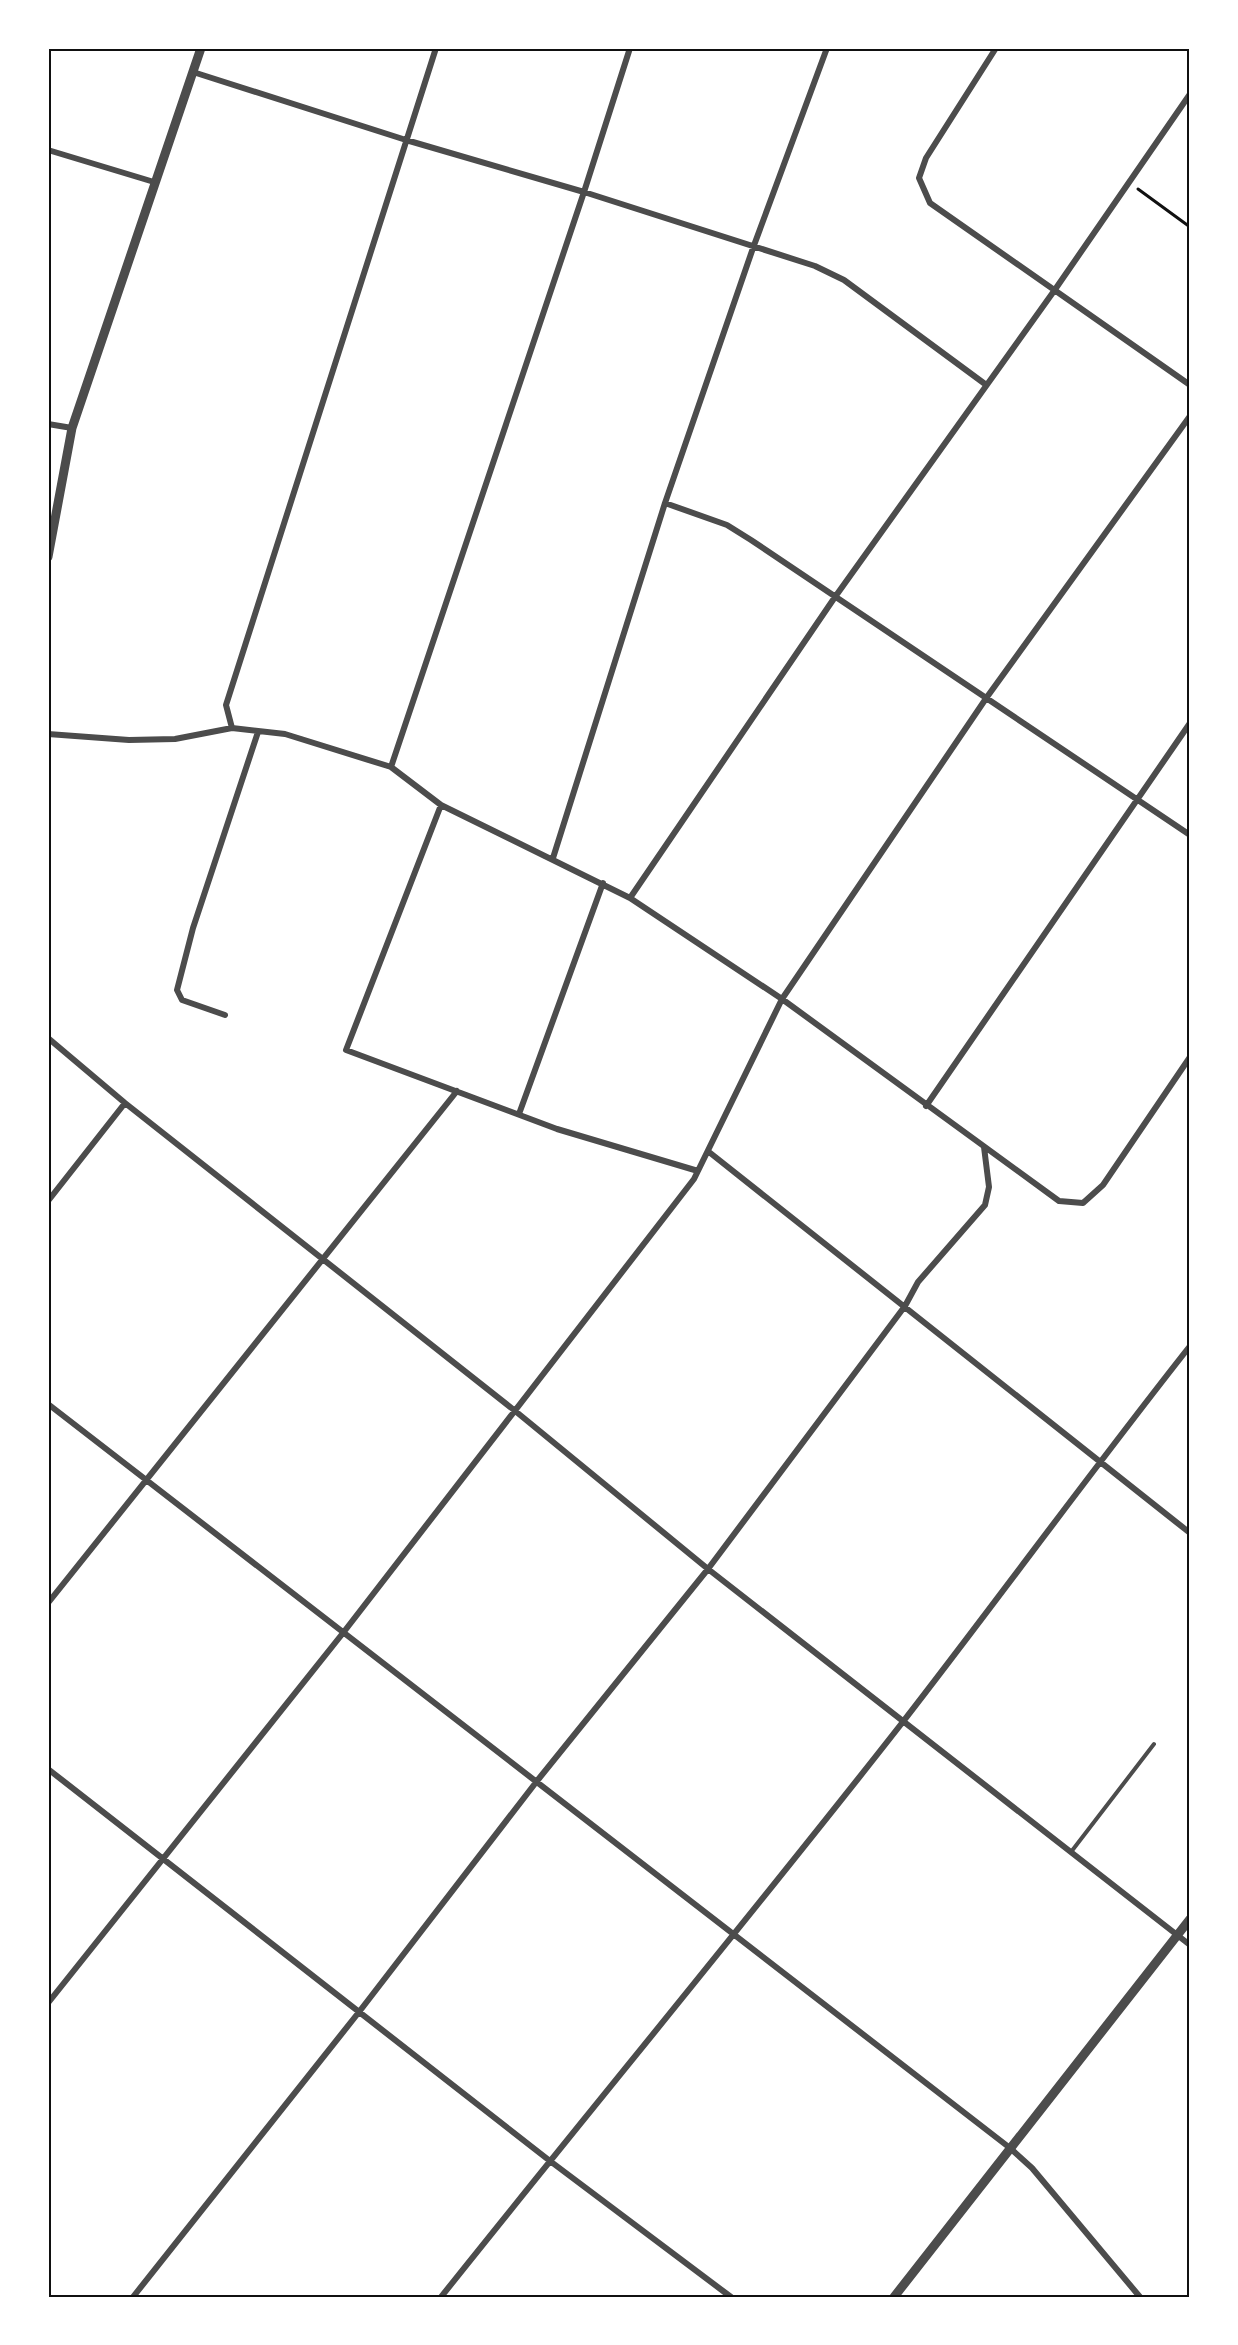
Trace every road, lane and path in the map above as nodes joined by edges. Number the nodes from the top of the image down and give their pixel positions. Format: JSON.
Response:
{"nodes":[{"id":1,"x":201,"y":48,"type":"edge"},
{"id":2,"x":436,"y":48,"type":"edge"},
{"id":3,"x":630,"y":48,"type":"edge"},
{"id":4,"x":827,"y":48,"type":"edge"},
{"id":5,"x":996,"y":48,"type":"edge"},
{"id":6,"x":193,"y":72,"type":"junction"},
{"id":7,"x":1190,"y":94,"type":"edge"},
{"id":8,"x":406,"y":140,"type":"junction"},
{"id":9,"x":48,"y":150,"type":"edge"},
{"id":10,"x":154,"y":182,"type":"junction"},
{"id":11,"x":1129,"y":182,"type":"junction"},
{"id":12,"x":584,"y":192,"type":"junction"},
{"id":13,"x":1190,"y":227,"type":"edge"},
{"id":14,"x":753,"y":248,"type":"junction"},
{"id":15,"x":1054,"y":291,"type":"junction"},
{"id":16,"x":985,"y":384,"type":"junction"},
{"id":17,"x":1190,"y":385,"type":"edge"},
{"id":18,"x":1190,"y":416,"type":"edge"},
{"id":19,"x":48,"y":424,"type":"edge"},
{"id":20,"x":72,"y":428,"type":"junction"},
{"id":21,"x":665,"y":503,"type":"junction"},
{"id":22,"x":48,"y":557,"type":"edge"},
{"id":23,"x":835,"y":597,"type":"junction"},
{"id":24,"x":987,"y":697,"type":"junction"},
{"id":25,"x":1190,"y":723,"type":"edge"},
{"id":26,"x":232,"y":728,"type":"junction"},
{"id":27,"x":258,"y":732,"type":"junction"},
{"id":28,"x":48,"y":734,"type":"edge"},
{"id":29,"x":391,"y":767,"type":"junction"},
{"id":30,"x":1138,"y":799,"type":"junction"},
{"id":31,"x":441,"y":805,"type":"junction"},
{"id":32,"x":1190,"y":835,"type":"edge"},
{"id":33,"x":553,"y":858,"type":"junction"},
{"id":34,"x":603,"y":883,"type":"junction"},
{"id":35,"x":630,"y":898,"type":"junction"},
{"id":36,"x":782,"y":999,"type":"junction"},
{"id":37,"x":225,"y":1015,"type":"dead end"},
{"id":38,"x":48,"y":1038,"type":"edge"},
{"id":39,"x":1190,"y":1056,"type":"edge"},
{"id":40,"x":457,"y":1091,"type":"junction"},
{"id":41,"x":125,"y":1103,"type":"junction"},
{"id":42,"x":926,"y":1106,"type":"junction"},
{"id":43,"x":519,"y":1114,"type":"junction"},
{"id":44,"x":984,"y":1147,"type":"junction"},
{"id":45,"x":709,"y":1152,"type":"junction"},
{"id":46,"x":698,"y":1172,"type":"junction"},
{"id":47,"x":48,"y":1201,"type":"edge"},
{"id":48,"x":324,"y":1258,"type":"junction"},
{"id":49,"x":906,"y":1306,"type":"junction"},
{"id":50,"x":1190,"y":1346,"type":"edge"},
{"id":51,"x":48,"y":1404,"type":"edge"},
{"id":52,"x":514,"y":1410,"type":"junction"},
{"id":53,"x":1100,"y":1461,"type":"junction"},
{"id":54,"x":146,"y":1480,"type":"junction"},
{"id":55,"x":1190,"y":1533,"type":"edge"},
{"id":56,"x":708,"y":1569,"type":"junction"},
{"id":57,"x":48,"y":1603,"type":"edge"},
{"id":58,"x":343,"y":1633,"type":"junction"},
{"id":59,"x":903,"y":1721,"type":"junction"},
{"id":60,"x":1154,"y":1744,"type":"dead end"},
{"id":61,"x":48,"y":1769,"type":"edge"},
{"id":62,"x":537,"y":1781,"type":"junction"},
{"id":63,"x":1071,"y":1852,"type":"junction"},
{"id":64,"x":164,"y":1858,"type":"junction"},
{"id":65,"x":1190,"y":1918,"type":"edge"},
{"id":66,"x":734,"y":1934,"type":"junction"},
{"id":67,"x":1178,"y":1934,"type":"junction"},
{"id":68,"x":1190,"y":1945,"type":"edge"},
{"id":69,"x":48,"y":2003,"type":"edge"},
{"id":70,"x":358,"y":2012,"type":"junction"},
{"id":71,"x":1010,"y":2148,"type":"junction"},
{"id":72,"x":550,"y":2161,"type":"junction"},
{"id":73,"x":132,"y":2297,"type":"edge"},
{"id":74,"x":441,"y":2297,"type":"edge"},
{"id":75,"x":731,"y":2297,"type":"edge"},
{"id":76,"x":894,"y":2297,"type":"edge"},
{"id":77,"x":1140,"y":2297,"type":"edge"}],
"edges":[{"from":1,"to":6,"type":"street"},
{"from":2,"to":8,"type":"street"},
{"from":3,"to":12,"type":"street"},
{"from":4,"to":14,"type":"street"},
{"from":5,"to":15,"type":"street"},
{"from":6,"to":8,"type":"street"},
{"from":6,"to":10,"type":"street"},
{"from":7,"to":11,"type":"street"},
{"from":8,"to":12,"type":"street"},
{"from":8,"to":26,"type":"street"},
{"from":9,"to":10,"type":"street"},
{"from":10,"to":20,"type":"street"},
{"from":11,"to":13,"type":"path"},
{"from":11,"to":15,"type":"street"},
{"from":12,"to":14,"type":"street"},
{"from":12,"to":29,"type":"street"},
{"from":14,"to":16,"type":"street"},
{"from":14,"to":21,"type":"street"},
{"from":15,"to":16,"type":"street"},
{"from":15,"to":17,"type":"street"},
{"from":16,"to":23,"type":"street"},
{"from":18,"to":24,"type":"street"},
{"from":19,"to":20,"type":"street"},
{"from":20,"to":22,"type":"street"},
{"from":21,"to":23,"type":"street"},
{"from":21,"to":33,"type":"street"},
{"from":23,"to":24,"type":"street"},
{"from":23,"to":35,"type":"street"},
{"from":24,"to":30,"type":"street"},
{"from":24,"to":36,"type":"street"},
{"from":25,"to":30,"type":"street"},
{"from":26,"to":27,"type":"street"},
{"from":26,"to":28,"type":"street"},
{"from":27,"to":29,"type":"street"},
{"from":27,"to":37,"type":"street"},
{"from":29,"to":31,"type":"street"},
{"from":30,"to":32,"type":"street"},
{"from":30,"to":42,"type":"street"},
{"from":31,"to":33,"type":"street"},
{"from":31,"to":40,"type":"street"},
{"from":33,"to":34,"type":"street"},
{"from":34,"to":35,"type":"street"},
{"from":34,"to":43,"type":"street"},
{"from":35,"to":36,"type":"street"},
{"from":36,"to":42,"type":"street"},
{"from":36,"to":45,"type":"street"},
{"from":38,"to":41,"type":"street"},
{"from":39,"to":44,"type":"street"},
{"from":40,"to":43,"type":"street"},
{"from":40,"to":48,"type":"street"},
{"from":41,"to":47,"type":"street"},
{"from":41,"to":48,"type":"street"},
{"from":42,"to":44,"type":"street"},
{"from":43,"to":46,"type":"street"},
{"from":44,"to":49,"type":"street"},
{"from":45,"to":46,"type":"street"},
{"from":45,"to":49,"type":"street"},
{"from":46,"to":52,"type":"street"},
{"from":48,"to":52,"type":"street"},
{"from":48,"to":54,"type":"street"},
{"from":49,"to":53,"type":"street"},
{"from":49,"to":56,"type":"street"},
{"from":50,"to":53,"type":"street"},
{"from":51,"to":54,"type":"street"},
{"from":52,"to":56,"type":"street"},
{"from":52,"to":58,"type":"street"},
{"from":53,"to":55,"type":"street"},
{"from":53,"to":59,"type":"street"},
{"from":54,"to":57,"type":"street"},
{"from":54,"to":58,"type":"street"},
{"from":56,"to":59,"type":"street"},
{"from":56,"to":62,"type":"street"},
{"from":58,"to":62,"type":"street"},
{"from":58,"to":64,"type":"street"},
{"from":59,"to":63,"type":"street"},
{"from":59,"to":66,"type":"street"},
{"from":60,"to":63,"type":"lane"},
{"from":61,"to":64,"type":"street"},
{"from":62,"to":66,"type":"street"},
{"from":62,"to":70,"type":"street"},
{"from":63,"to":67,"type":"street"},
{"from":64,"to":69,"type":"street"},
{"from":64,"to":70,"type":"street"},
{"from":65,"to":67,"type":"street"},
{"from":66,"to":71,"type":"street"},
{"from":66,"to":72,"type":"street"},
{"from":67,"to":68,"type":"street"},
{"from":67,"to":71,"type":"street"},
{"from":70,"to":72,"type":"street"},
{"from":70,"to":73,"type":"street"},
{"from":71,"to":76,"type":"street"},
{"from":71,"to":77,"type":"street"},
{"from":72,"to":74,"type":"street"},
{"from":72,"to":75,"type":"street"}]}
